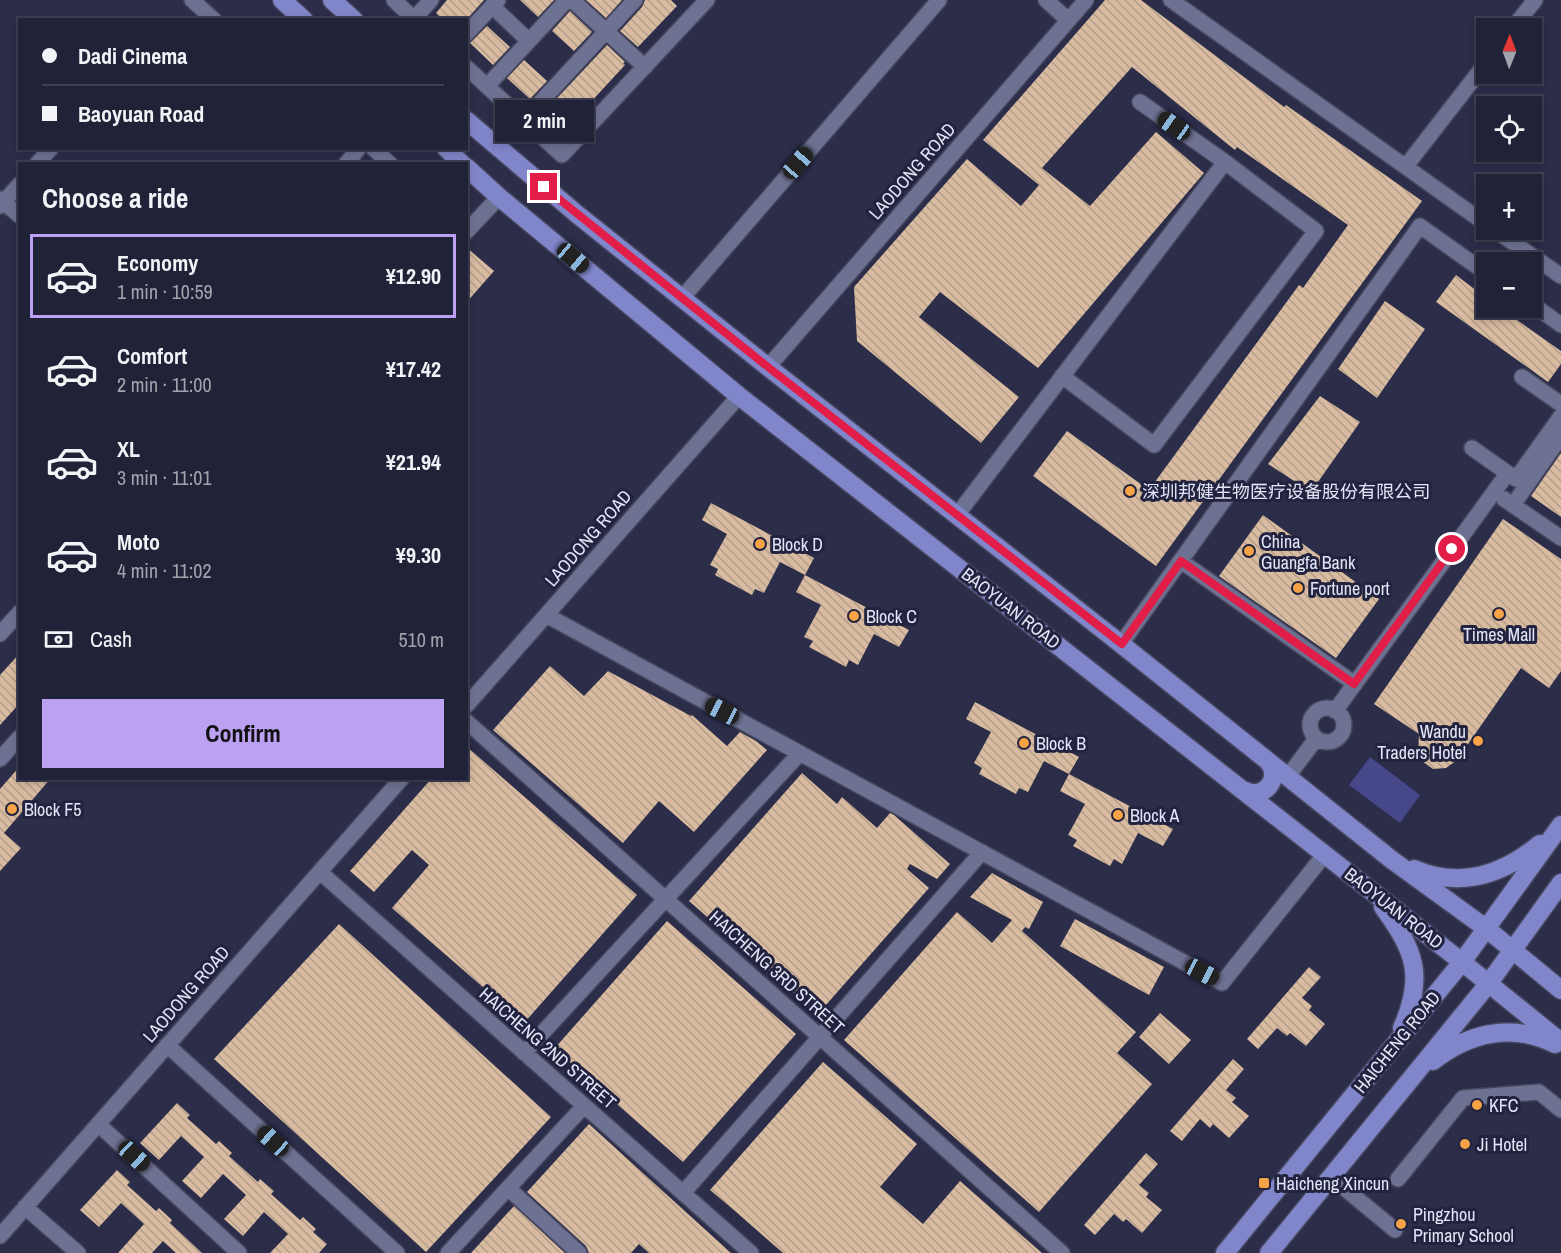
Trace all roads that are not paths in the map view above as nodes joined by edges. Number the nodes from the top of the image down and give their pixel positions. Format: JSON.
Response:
{"nodes":[{"id":1,"x":192,"y":0,"type":"edge"},
{"id":2,"x":282,"y":0,"type":"edge"},
{"id":3,"x":332,"y":0,"type":"edge"},
{"id":4,"x":394,"y":0,"type":"edge"},
{"id":5,"x":431,"y":0,"type":"edge"},
{"id":6,"x":567,"y":0,"type":"edge"},
{"id":7,"x":572,"y":0,"type":"edge"},
{"id":8,"x":635,"y":0,"type":"edge"},
{"id":9,"x":707,"y":0,"type":"edge"},
{"id":10,"x":939,"y":0,"type":"edge"},
{"id":11,"x":1046,"y":0,"type":"edge"},
{"id":12,"x":1086,"y":0,"type":"edge"},
{"id":13,"x":1172,"y":0,"type":"edge"},
{"id":14,"x":1535,"y":0,"type":"edge"},
{"id":15,"x":495,"y":3,"type":"edge"},
{"id":16,"x":212,"y":18,"type":"edge"},
{"id":17,"x":302,"y":18,"type":"edge"},
{"id":18,"x":352,"y":18,"type":"edge"},
{"id":19,"x":413,"y":18,"type":"edge"},
{"id":20,"x":415,"y":18,"type":"edge"},
{"id":21,"x":1521,"y":18,"type":"edge"},
{"id":22,"x":1068,"y":20,"type":"junction"},
{"id":23,"x":606,"y":31,"type":"junction"},
{"id":24,"x":468,"y":32,"type":"edge"},
{"id":25,"x":529,"y":41,"type":"junction"},
{"id":26,"x":645,"y":67,"type":"junction"},
{"id":27,"x":468,"y":69,"type":"edge"},
{"id":28,"x":1476,"y":76,"type":"edge"},
{"id":29,"x":487,"y":86,"type":"junction"},
{"id":30,"x":1140,"y":102,"type":"dead end"},
{"id":31,"x":524,"y":120,"type":"junction"},
{"id":32,"x":468,"y":122,"type":"edge"},
{"id":33,"x":49,"y":150,"type":"edge"},
{"id":34,"x":357,"y":150,"type":"edge"},
{"id":35,"x":376,"y":150,"type":"edge"},
{"id":36,"x":448,"y":150,"type":"edge"},
{"id":37,"x":39,"y":162,"type":"edge"},
{"id":38,"x":348,"y":162,"type":"edge"},
{"id":39,"x":388,"y":162,"type":"edge"},
{"id":40,"x":460,"y":162,"type":"edge"},
{"id":41,"x":1225,"y":162,"type":"junction"},
{"id":42,"x":1406,"y":166,"type":"junction"},
{"id":43,"x":468,"y":169,"type":"edge"},
{"id":44,"x":18,"y":186,"type":"edge"},
{"id":45,"x":500,"y":197,"type":"junction"},
{"id":46,"x":1,"y":202,"type":"edge"},
{"id":47,"x":18,"y":215,"type":"edge"},
{"id":48,"x":1476,"y":217,"type":"edge"},
{"id":49,"x":468,"y":230,"type":"edge"},
{"id":50,"x":1509,"y":240,"type":"edge"},
{"id":51,"x":1476,"y":266,"type":"edge"},
{"id":52,"x":1561,"y":276,"type":"edge"},
{"id":53,"x":682,"y":298,"type":"junction"},
{"id":54,"x":1542,"y":311,"type":"edge"},
{"id":55,"x":1561,"y":325,"type":"edge"},
{"id":56,"x":768,"y":367,"type":"junction"},
{"id":57,"x":1062,"y":376,"type":"junction"},
{"id":58,"x":1522,"y":377,"type":"dead end"},
{"id":59,"x":739,"y":396,"type":"junction"},
{"id":60,"x":1561,"y":404,"type":"edge"},
{"id":61,"x":1561,"y":416,"type":"edge"},
{"id":62,"x":1561,"y":436,"type":"edge"},
{"id":63,"x":1472,"y":448,"type":"dead end"},
{"id":64,"x":1507,"y":474,"type":"junction"},
{"id":65,"x":1494,"y":492,"type":"junction"},
{"id":66,"x":1513,"y":505,"type":"junction"},
{"id":67,"x":957,"y":515,"type":"junction"},
{"id":68,"x":1561,"y":538,"type":"edge"},
{"id":69,"x":1181,"y":561,"type":"junction"},
{"id":70,"x":18,"y":614,"type":"edge"},
{"id":71,"x":546,"y":615,"type":"junction"},
{"id":72,"x":0,"y":634,"type":"edge"},
{"id":73,"x":1122,"y":644,"type":"junction"},
{"id":74,"x":1354,"y":684,"type":"junction"},
{"id":75,"x":468,"y":703,"type":"edge"},
{"id":76,"x":1335,"y":711,"type":"junction"},
{"id":77,"x":468,"y":723,"type":"edge"},
{"id":78,"x":18,"y":739,"type":"edge"},
{"id":79,"x":1316,"y":739,"type":"junction"},
{"id":80,"x":800,"y":753,"type":"junction"},
{"id":81,"x":0,"y":759,"type":"edge"},
{"id":82,"x":1268,"y":760,"type":"junction"},
{"id":83,"x":1288,"y":776,"type":"junction"},
{"id":84,"x":400,"y":780,"type":"edge"},
{"id":85,"x":1243,"y":790,"type":"junction"},
{"id":86,"x":1560,"y":827,"type":"edge"},
{"id":87,"x":982,"y":852,"type":"junction"},
{"id":88,"x":1325,"y":854,"type":"junction"},
{"id":89,"x":1392,"y":860,"type":"junction"},
{"id":90,"x":320,"y":872,"type":"junction"},
{"id":91,"x":1561,"y":883,"type":"edge"},
{"id":92,"x":1370,"y":889,"type":"junction"},
{"id":93,"x":666,"y":899,"type":"junction"},
{"id":94,"x":1487,"y":929,"type":"junction"},
{"id":95,"x":1514,"y":951,"type":"junction"},
{"id":96,"x":1462,"y":962,"type":"junction"},
{"id":97,"x":1489,"y":982,"type":"junction"},
{"id":98,"x":1561,"y":990,"type":"edge"},
{"id":99,"x":820,"y":1037,"type":"junction"},
{"id":100,"x":1561,"y":1042,"type":"edge"},
{"id":101,"x":168,"y":1045,"type":"junction"},
{"id":102,"x":1561,"y":1047,"type":"edge"},
{"id":103,"x":524,"y":1053,"type":"junction"},
{"id":104,"x":1388,"y":1053,"type":"junction"},
{"id":105,"x":1411,"y":1079,"type":"junction"},
{"id":106,"x":584,"y":1106,"type":"junction"},
{"id":107,"x":1561,"y":1110,"type":"edge"},
{"id":108,"x":98,"y":1124,"type":"junction"},
{"id":109,"x":1331,"y":1177,"type":"junction"},
{"id":110,"x":1398,"y":1179,"type":"dead end"},
{"id":111,"x":508,"y":1188,"type":"junction"},
{"id":112,"x":683,"y":1193,"type":"junction"},
{"id":113,"x":26,"y":1207,"type":"junction"},
{"id":114,"x":1395,"y":1230,"type":"dead end"},
{"id":115,"x":0,"y":1236,"type":"edge"},
{"id":116,"x":78,"y":1253,"type":"edge"},
{"id":117,"x":239,"y":1253,"type":"edge"},
{"id":118,"x":397,"y":1253,"type":"edge"},
{"id":119,"x":448,"y":1253,"type":"edge"},
{"id":120,"x":579,"y":1253,"type":"edge"},
{"id":121,"x":751,"y":1253,"type":"edge"},
{"id":122,"x":1062,"y":1253,"type":"edge"},
{"id":123,"x":1226,"y":1253,"type":"edge"},
{"id":124,"x":1269,"y":1253,"type":"edge"}],
"edges":[{"from":1,"to":16,"type":"street"},
{"from":2,"to":17,"type":"main road"},
{"from":3,"to":18,"type":"main road"},
{"from":4,"to":19,"type":"street"},
{"from":5,"to":20,"type":"street"},
{"from":6,"to":25,"type":"street"},
{"from":7,"to":23,"type":"street"},
{"from":8,"to":23,"type":"street"},
{"from":9,"to":26,"type":"street"},
{"from":10,"to":53,"type":"street"},
{"from":11,"to":22,"type":"street"},
{"from":12,"to":22,"type":"street","name":"LAODONG ROAD"},
{"from":13,"to":42,"type":"street"},
{"from":14,"to":21,"type":"street"},
{"from":15,"to":24,"type":"street"},
{"from":15,"to":25,"type":"street"},
{"from":22,"to":56,"type":"street","name":"LAODONG ROAD"},
{"from":23,"to":26,"type":"street"},
{"from":23,"to":31,"type":"street"},
{"from":25,"to":29,"type":"street"},
{"from":26,"to":31,"type":"street"},
{"from":27,"to":29,"type":"street"},
{"from":28,"to":42,"type":"street"},
{"from":29,"to":31,"type":"street"},
{"from":30,"to":41,"type":"street"},
{"from":32,"to":53,"type":"main road","name":"BAOYUAN ROAD"},
{"from":33,"to":37,"type":"street"},
{"from":34,"to":38,"type":"street"},
{"from":35,"to":39,"type":"street"},
{"from":36,"to":40,"type":"main road"},
{"from":41,"to":57,"type":"street"},
{"from":41,"to":57,"type":"street"},
{"from":42,"to":48,"type":"street"},
{"from":43,"to":45,"type":"main road","name":"BAOYUAN ROAD"},
{"from":44,"to":46,"type":"street"},
{"from":45,"to":49,"type":"street"},
{"from":45,"to":59,"type":"main road","name":"BAOYUAN ROAD"},
{"from":46,"to":47,"type":"street"},
{"from":50,"to":52,"type":"street"},
{"from":51,"to":69,"type":"street"},
{"from":53,"to":56,"type":"main road","name":"BAOYUAN ROAD"},
{"from":54,"to":55,"type":"street"},
{"from":56,"to":67,"type":"main road","name":"BAOYUAN ROAD"},
{"from":57,"to":67,"type":"street"},
{"from":58,"to":60,"type":"street"},
{"from":59,"to":71,"type":"street","name":"LAODONG ROAD"},
{"from":59,"to":85,"type":"main road","name":"BAOYUAN ROAD"},
{"from":61,"to":64,"type":"street"},
{"from":62,"to":66,"type":"street"},
{"from":63,"to":64,"type":"street"},
{"from":64,"to":65,"type":"street"},
{"from":65,"to":66,"type":"street"},
{"from":65,"to":74,"type":"street"},
{"from":66,"to":68,"type":"street"},
{"from":67,"to":73,"type":"main road","name":"BAOYUAN ROAD"},
{"from":69,"to":73,"type":"street"},
{"from":69,"to":74,"type":"street"},
{"from":70,"to":72,"type":"street"},
{"from":71,"to":75,"type":"street","name":"LAODONG ROAD"},
{"from":71,"to":80,"type":"street"},
{"from":73,"to":82,"type":"main road","name":"BAOYUAN ROAD"},
{"from":74,"to":76,"type":"street"},
{"from":76,"to":79,"type":"street"},
{"from":76,"to":79,"type":"street"},
{"from":77,"to":93,"type":"street","name":"HAICHENG 3RD STREET"},
{"from":78,"to":81,"type":"street"},
{"from":79,"to":83,"type":"street"},
{"from":80,"to":87,"type":"street"},
{"from":80,"to":93,"type":"street"},
{"from":82,"to":83,"type":"main road","name":"BAOYUAN ROAD"},
{"from":82,"to":85,"type":"main road"},
{"from":83,"to":89,"type":"main road","name":"BAOYUAN ROAD"},
{"from":84,"to":90,"type":"street","name":"LAODONG ROAD"},
{"from":85,"to":88,"type":"main road","name":"BAOYUAN ROAD"},
{"from":86,"to":89,"type":"main road"},
{"from":86,"to":94,"type":"main road","name":"HAICHENG ROAD"},
{"from":87,"to":88,"type":"street"},
{"from":87,"to":99,"type":"street"},
{"from":88,"to":92,"type":"main road","name":"BAOYUAN ROAD"},
{"from":89,"to":94,"type":"main road","name":"BAOYUAN ROAD"},
{"from":90,"to":101,"type":"street","name":"LAODONG ROAD"},
{"from":90,"to":103,"type":"street","name":"HAICHENG 2ND STREET"},
{"from":91,"to":95,"type":"main road","name":"HAICHENG ROAD"},
{"from":92,"to":96,"type":"main road","name":"BAOYUAN ROAD"},
{"from":92,"to":104,"type":"main road"},
{"from":93,"to":99,"type":"street","name":"HAICHENG 3RD STREET"},
{"from":93,"to":103,"type":"street"},
{"from":94,"to":95,"type":"main road","name":"BAOYUAN ROAD"},
{"from":94,"to":96,"type":"main road","name":"HAICHENG ROAD"},
{"from":95,"to":97,"type":"main road","name":"HAICHENG ROAD"},
{"from":95,"to":98,"type":"main road","name":"BAOYUAN ROAD"},
{"from":96,"to":97,"type":"main road","name":"BAOYUAN ROAD"},
{"from":96,"to":104,"type":"main road","name":"HAICHENG ROAD"},
{"from":97,"to":100,"type":"main road","name":"BAOYUAN ROAD"},
{"from":97,"to":105,"type":"main road","name":"HAICHENG ROAD"},
{"from":99,"to":112,"type":"street"},
{"from":99,"to":122,"type":"street","name":"HAICHENG 3RD STREET"},
{"from":101,"to":108,"type":"street","name":"LAODONG ROAD"},
{"from":101,"to":118,"type":"street"},
{"from":102,"to":105,"type":"main road"},
{"from":103,"to":106,"type":"street","name":"HAICHENG 2ND STREET"},
{"from":104,"to":123,"type":"main road","name":"HAICHENG ROAD"},
{"from":105,"to":109,"type":"main road","name":"HAICHENG ROAD"},
{"from":106,"to":111,"type":"street"},
{"from":106,"to":112,"type":"street","name":"HAICHENG 2ND STREET"},
{"from":107,"to":110,"type":"street"},
{"from":108,"to":113,"type":"street","name":"LAODONG ROAD"},
{"from":108,"to":117,"type":"street"},
{"from":109,"to":114,"type":"street"},
{"from":109,"to":124,"type":"main road","name":"HAICHENG ROAD"},
{"from":111,"to":119,"type":"street"},
{"from":111,"to":120,"type":"street"},
{"from":112,"to":121,"type":"street","name":"HAICHENG 2ND STREET"},
{"from":113,"to":115,"type":"street","name":"LAODONG ROAD"},
{"from":113,"to":116,"type":"street"}]}
